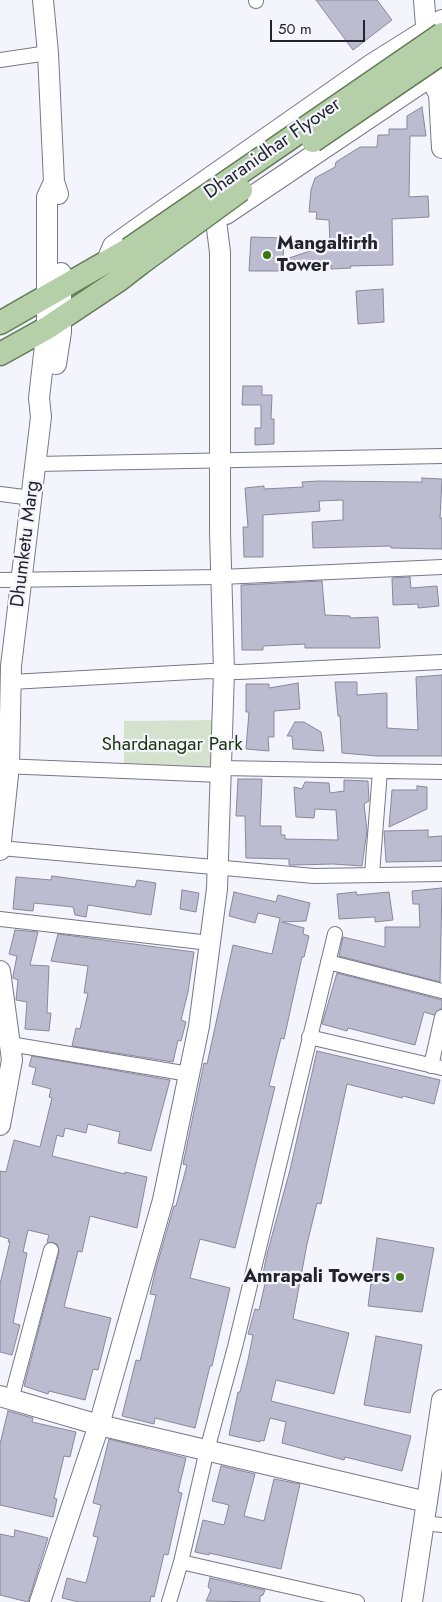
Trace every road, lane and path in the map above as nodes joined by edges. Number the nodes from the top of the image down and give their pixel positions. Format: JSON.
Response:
{"nodes":[{"id":1,"x":43,"y":0,"type":"edge"},
{"id":2,"x":424,"y":0,"type":"edge"},
{"id":3,"x":437,"y":28,"type":"edge"},
{"id":4,"x":48,"y":53,"type":"junction"},
{"id":5,"x":442,"y":53,"type":"edge"},
{"id":6,"x":0,"y":60,"type":"edge"},
{"id":7,"x":438,"y":80,"type":"edge"},
{"id":8,"x":441,"y":126,"type":"edge"},
{"id":9,"x":442,"y":148,"type":"edge"},
{"id":10,"x":216,"y":220,"type":"junction"},
{"id":11,"x":135,"y":256,"type":"junction"},
{"id":12,"x":112,"y":272,"type":"junction"},
{"id":13,"x":59,"y":291,"type":"junction"},
{"id":14,"x":0,"y":323,"type":"edge"},
{"id":15,"x":54,"y":323,"type":"junction"},
{"id":16,"x":0,"y":354,"type":"edge"},
{"id":17,"x":442,"y":456,"type":"edge"},
{"id":18,"x":220,"y":461,"type":"junction"},
{"id":19,"x":36,"y":464,"type":"junction"},
{"id":20,"x":0,"y":494,"type":"edge"},
{"id":21,"x":32,"y":498,"type":"junction"},
{"id":22,"x":442,"y":567,"type":"edge"},
{"id":23,"x":221,"y":577,"type":"junction"},
{"id":24,"x":0,"y":580,"type":"edge"},
{"id":25,"x":21,"y":580,"type":"junction"},
{"id":26,"x":442,"y":662,"type":"edge"},
{"id":27,"x":8,"y":671,"type":"edge"},
{"id":28,"x":224,"y":671,"type":"junction"},
{"id":29,"x":4,"y":766,"type":"edge"},
{"id":30,"x":380,"y":771,"type":"junction"},
{"id":31,"x":221,"y":772,"type":"junction"},
{"id":32,"x":442,"y":772,"type":"edge"},
{"id":33,"x":0,"y":848,"type":"edge"},
{"id":34,"x":218,"y":867,"type":"junction"},
{"id":35,"x":372,"y":874,"type":"junction"},
{"id":36,"x":442,"y":874,"type":"edge"},
{"id":37,"x":0,"y":919,"type":"edge"},
{"id":38,"x":335,"y":934,"type":"dead end"},
{"id":39,"x":210,"y":943,"type":"junction"},
{"id":40,"x":328,"y":962,"type":"junction"},
{"id":41,"x":0,"y":971,"type":"edge"},
{"id":42,"x":442,"y":991,"type":"edge"},
{"id":43,"x":442,"y":1017,"type":"edge"},
{"id":44,"x":308,"y":1037,"type":"junction"},
{"id":45,"x":10,"y":1044,"type":"junction"},
{"id":46,"x":436,"y":1067,"type":"edge"},
{"id":47,"x":189,"y":1074,"type":"junction"},
{"id":48,"x":0,"y":1125,"type":"edge"},
{"id":49,"x":51,"y":1250,"type":"dead end"},
{"id":50,"x":6,"y":1398,"type":"edge"},
{"id":51,"x":442,"y":1400,"type":"edge"},
{"id":52,"x":99,"y":1425,"type":"junction"},
{"id":53,"x":207,"y":1450,"type":"junction"},
{"id":54,"x":427,"y":1502,"type":"junction"},
{"id":55,"x":433,"y":1524,"type":"edge"},
{"id":56,"x":181,"y":1562,"type":"junction"},
{"id":57,"x":40,"y":1602,"type":"edge"},
{"id":58,"x":169,"y":1602,"type":"edge"},
{"id":59,"x":357,"y":1602,"type":"edge"},
{"id":60,"x":412,"y":1602,"type":"edge"}],
"edges":[{"from":1,"to":4,"type":"street","name":"Dhumketu Marg"},
{"from":2,"to":3,"type":"street"},
{"from":3,"to":7,"type":"street"},
{"from":3,"to":11,"type":"main road","name":"Dharanidhar Flyover","bridge":true},
{"from":3,"to":12,"type":"street"},
{"from":4,"to":6,"type":"street"},
{"from":4,"to":13,"type":"street","name":"Dhumketu Marg"},
{"from":5,"to":11,"type":"main road","name":"Dharanidhar Flyover","bridge":true},
{"from":7,"to":8,"type":"street"},
{"from":7,"to":10,"type":"street"},
{"from":8,"to":9,"type":"street"},
{"from":10,"to":12,"type":"street"},
{"from":10,"to":18,"type":"street"},
{"from":11,"to":12,"type":"main road","name":"Dharanidhar Flyover"},
{"from":12,"to":13,"type":"main road"},
{"from":12,"to":15,"type":"main road"},
{"from":13,"to":14,"type":"main road"},
{"from":13,"to":15,"type":"street","name":"Dhumketu Marg"},
{"from":15,"to":16,"type":"main road"},
{"from":15,"to":19,"type":"street","name":"Dhumketu Marg"},
{"from":17,"to":18,"type":"street"},
{"from":18,"to":19,"type":"street"},
{"from":18,"to":23,"type":"street"},
{"from":19,"to":21,"type":"street","name":"Dhumketu Marg"},
{"from":20,"to":21,"type":"street"},
{"from":21,"to":25,"type":"street","name":"Dhumketu Marg"},
{"from":22,"to":23,"type":"street"},
{"from":23,"to":25,"type":"street"},
{"from":23,"to":28,"type":"street"},
{"from":24,"to":25,"type":"street"},
{"from":25,"to":27,"type":"street","name":"Dhumketu Marg"},
{"from":26,"to":28,"type":"street"},
{"from":27,"to":28,"type":"street"},
{"from":27,"to":29,"type":"street","name":"Dhumketu Marg"},
{"from":28,"to":31,"type":"street"},
{"from":29,"to":31,"type":"street"},
{"from":29,"to":33,"type":"street","name":"Dhumketu Marg"},
{"from":30,"to":31,"type":"street"},
{"from":30,"to":32,"type":"street"},
{"from":30,"to":35,"type":"street"},
{"from":31,"to":34,"type":"street"},
{"from":33,"to":34,"type":"street"},
{"from":34,"to":35,"type":"street"},
{"from":34,"to":39,"type":"street"},
{"from":35,"to":36,"type":"street"},
{"from":37,"to":39,"type":"street"},
{"from":38,"to":40,"type":"street"},
{"from":39,"to":47,"type":"street"},
{"from":40,"to":42,"type":"street"},
{"from":40,"to":44,"type":"street"},
{"from":41,"to":45,"type":"street"},
{"from":43,"to":46,"type":"street"},
{"from":44,"to":46,"type":"street"},
{"from":44,"to":53,"type":"street"},
{"from":45,"to":47,"type":"street"},
{"from":45,"to":48,"type":"street"},
{"from":47,"to":52,"type":"street"},
{"from":49,"to":50,"type":"street"},
{"from":50,"to":52,"type":"street"},
{"from":51,"to":54,"type":"street"},
{"from":52,"to":53,"type":"street"},
{"from":52,"to":57,"type":"street"},
{"from":53,"to":54,"type":"street"},
{"from":53,"to":56,"type":"street"},
{"from":54,"to":55,"type":"street"},
{"from":55,"to":60,"type":"street"},
{"from":56,"to":58,"type":"street"},
{"from":56,"to":59,"type":"street"}]}
